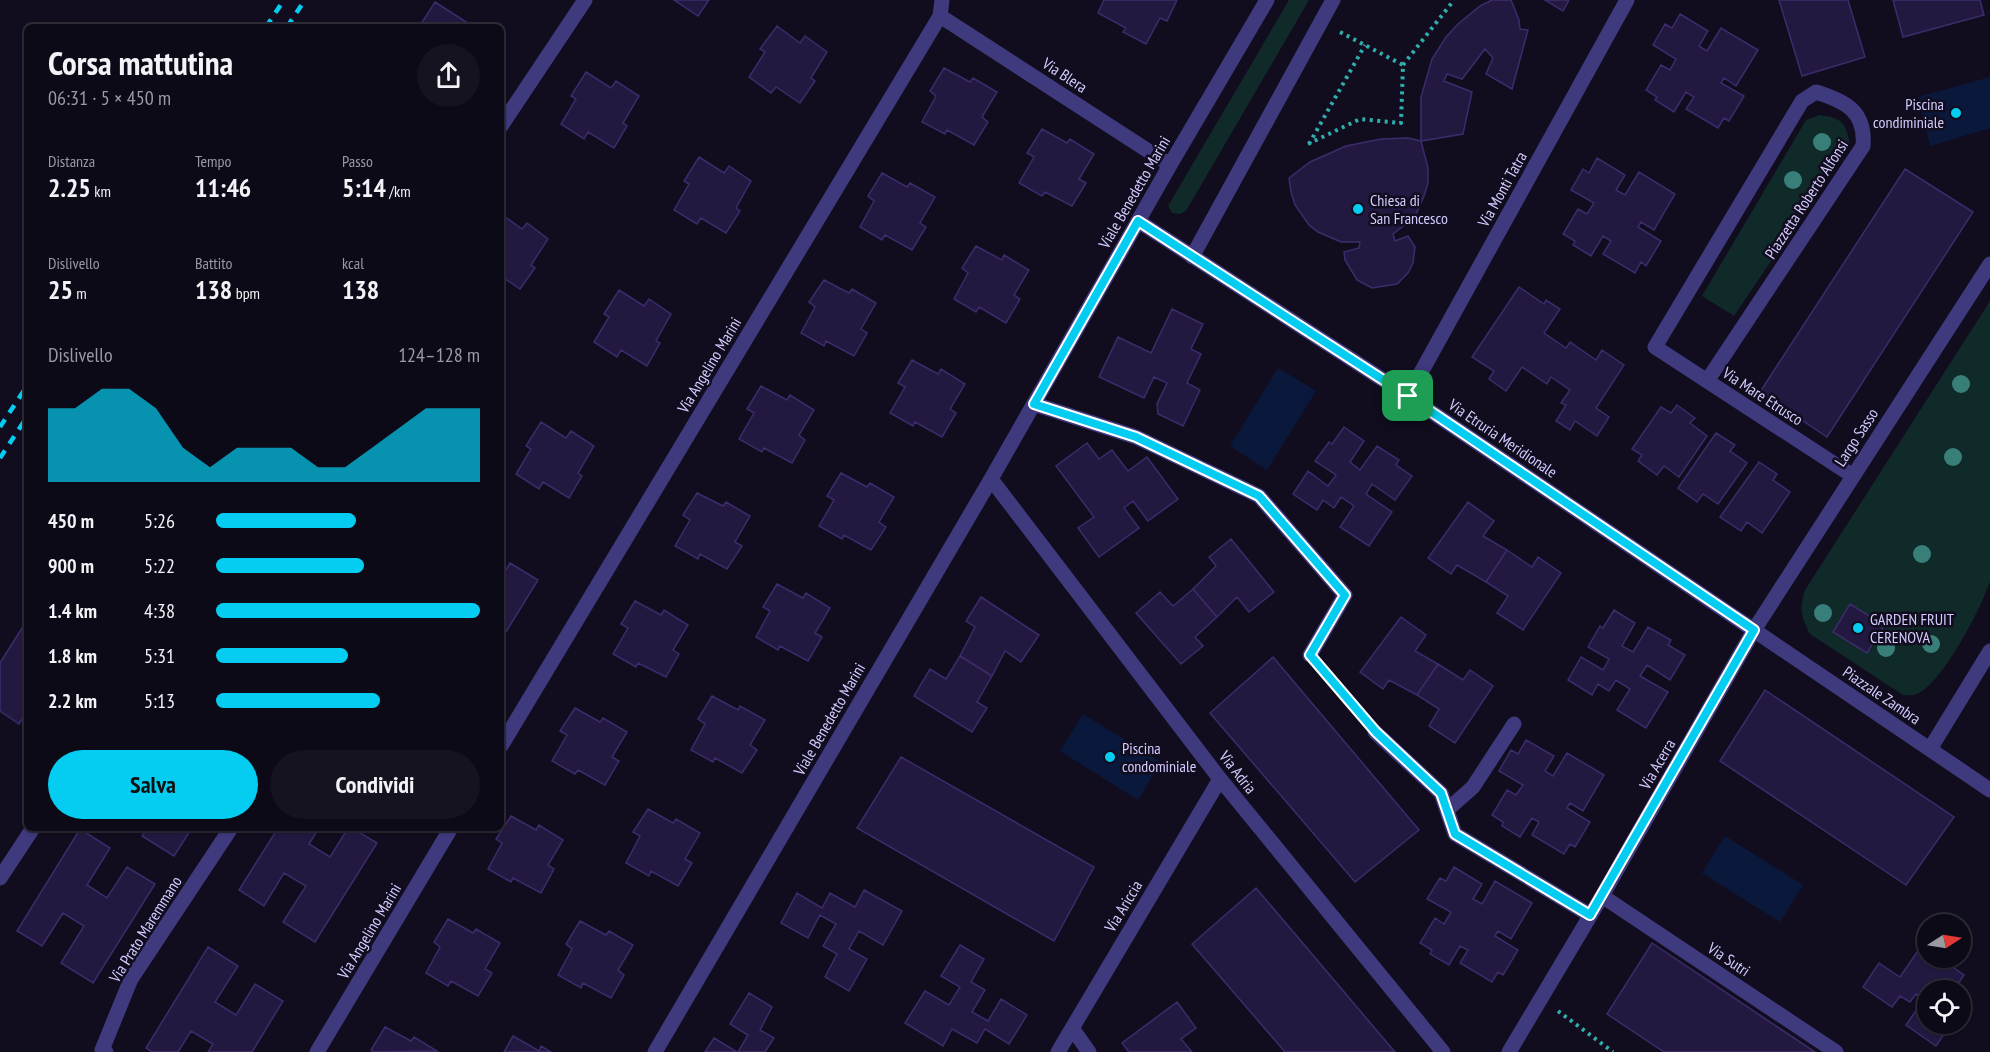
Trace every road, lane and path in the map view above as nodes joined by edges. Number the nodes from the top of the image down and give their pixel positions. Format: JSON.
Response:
{"nodes":[{"id":1,"x":585,"y":0,"type":"edge"},
{"id":2,"x":942,"y":0,"type":"edge"},
{"id":3,"x":1266,"y":0,"type":"edge"},
{"id":4,"x":1333,"y":0,"type":"edge"},
{"id":5,"x":1454,"y":0,"type":"edge"},
{"id":6,"x":1627,"y":0,"type":"edge"},
{"id":7,"x":940,"y":16,"type":"junction"},
{"id":8,"x":1321,"y":21,"type":"junction"},
{"id":9,"x":1365,"y":45,"type":"junction"},
{"id":10,"x":1403,"y":65,"type":"junction"},
{"id":11,"x":504,"y":122,"type":"edge"},
{"id":12,"x":1170,"y":165,"type":"junction"},
{"id":13,"x":1138,"y":221,"type":"junction"},
{"id":14,"x":1192,"y":257,"type":"junction"},
{"id":15,"x":1990,"y":264,"type":"edge"},
{"id":16,"x":1654,"y":347,"type":"joint"},
{"id":17,"x":1707,"y":381,"type":"junction"},
{"id":18,"x":1408,"y":396,"type":"junction"},
{"id":19,"x":1034,"y":404,"type":"junction"},
{"id":20,"x":1853,"y":476,"type":"junction"},
{"id":21,"x":991,"y":479,"type":"junction"},
{"id":22,"x":1754,"y":630,"type":"junction"},
{"id":23,"x":1990,"y":651,"type":"edge"},
{"id":24,"x":1310,"y":655,"type":"joint"},
{"id":25,"x":1514,"y":724,"type":"dead end"},
{"id":26,"x":1376,"y":732,"type":"joint"},
{"id":27,"x":504,"y":741,"type":"edge"},
{"id":28,"x":1930,"y":749,"type":"junction"},
{"id":29,"x":1220,"y":779,"type":"junction"},
{"id":30,"x":1990,"y":790,"type":"edge"},
{"id":31,"x":1447,"y":810,"type":"junction"},
{"id":32,"x":31,"y":831,"type":"edge"},
{"id":33,"x":229,"y":831,"type":"edge"},
{"id":34,"x":450,"y":831,"type":"edge"},
{"id":35,"x":0,"y":878,"type":"edge"},
{"id":36,"x":1602,"y":896,"type":"junction"},
{"id":37,"x":1590,"y":915,"type":"junction"},
{"id":38,"x":1541,"y":998,"type":"junction"},
{"id":39,"x":1072,"y":1028,"type":"junction"},
{"id":40,"x":106,"y":1052,"type":"edge"},
{"id":41,"x":317,"y":1052,"type":"edge"},
{"id":42,"x":655,"y":1052,"type":"edge"},
{"id":43,"x":1058,"y":1052,"type":"edge"},
{"id":44,"x":1089,"y":1052,"type":"edge"},
{"id":45,"x":1443,"y":1052,"type":"edge"},
{"id":46,"x":1509,"y":1052,"type":"edge"},
{"id":47,"x":1613,"y":1052,"type":"edge"},
{"id":48,"x":1836,"y":1052,"type":"edge"}],
"edges":[{"from":1,"to":11,"type":"street"},
{"from":2,"to":7,"type":"street","name":"Via Angelino Marini"},
{"from":3,"to":12,"type":"street","name":"Viale Benedetto Marini"},
{"from":4,"to":8,"type":"street"},
{"from":5,"to":10,"type":"path"},
{"from":6,"to":18,"type":"street","name":"Via Monti Tatra"},
{"from":7,"to":12,"type":"street","name":"Via Blera"},
{"from":7,"to":27,"type":"street","name":"Via Angelino Marini"},
{"from":8,"to":9,"type":"path"},
{"from":8,"to":14,"type":"street"},
{"from":9,"to":10,"type":"path"},
{"from":9,"to":10,"type":"path"},
{"from":12,"to":13,"type":"street","name":"Viale Benedetto Marini"},
{"from":13,"to":14,"type":"street","name":"Via Etruria Meridionale"},
{"from":13,"to":19,"type":"street","name":"Viale Benedetto Marini"},
{"from":14,"to":18,"type":"street","name":"Via Etruria Meridionale"},
{"from":15,"to":20,"type":"street","name":"Largo Sasso"},
{"from":16,"to":17,"type":"street","name":"Via Mare Etrusco"},
{"from":16,"to":17,"type":"street","name":"Piazzetta Roberto Alfonsi"},
{"from":17,"to":20,"type":"street","name":"Via Mare Etrusco"},
{"from":18,"to":22,"type":"street","name":"Via Etruria Meridionale"},
{"from":19,"to":21,"type":"street","name":"Viale Benedetto Marini"},
{"from":19,"to":24,"type":"street"},
{"from":20,"to":22,"type":"street","name":"Largo Sasso"},
{"from":21,"to":29,"type":"street","name":"Via Adria"},
{"from":21,"to":42,"type":"street","name":"Viale Benedetto Marini"},
{"from":22,"to":28,"type":"street","name":"Piazzale Zambra"},
{"from":22,"to":36,"type":"street","name":"Via Acerra"},
{"from":23,"to":28,"type":"street"},
{"from":24,"to":26,"type":"path"},
{"from":25,"to":31,"type":"street"},
{"from":26,"to":31,"type":"street"},
{"from":28,"to":30,"type":"street","name":"Piazzale Zambra"},
{"from":29,"to":39,"type":"street","name":"Via Ariccia"},
{"from":29,"to":45,"type":"street","name":"Via Adria"},
{"from":31,"to":37,"type":"street"},
{"from":32,"to":35,"type":"street"},
{"from":33,"to":40,"type":"street","name":"Via Prato Maremmano"},
{"from":34,"to":41,"type":"street","name":"Via Angelino Marini"},
{"from":36,"to":37,"type":"street","name":"Via Acerra"},
{"from":36,"to":48,"type":"street","name":"Via Sutri"},
{"from":37,"to":38,"type":"street","name":"Via Acerra"},
{"from":38,"to":46,"type":"street","name":"Via Acerra"},
{"from":38,"to":47,"type":"path"},
{"from":39,"to":43,"type":"street","name":"Via Ariccia"},
{"from":39,"to":44,"type":"street"}]}
